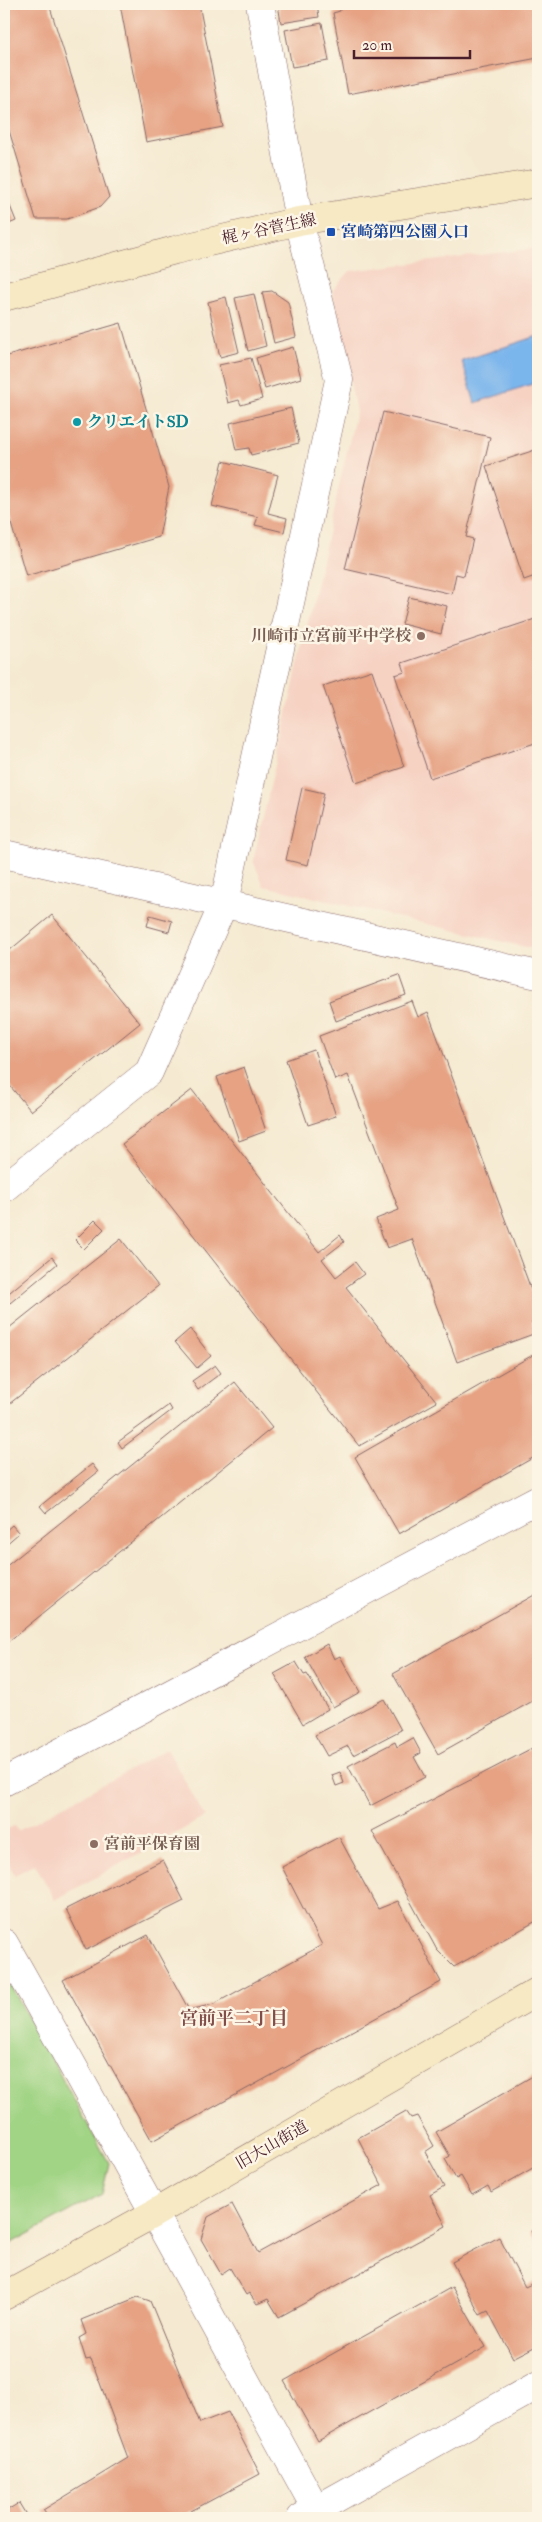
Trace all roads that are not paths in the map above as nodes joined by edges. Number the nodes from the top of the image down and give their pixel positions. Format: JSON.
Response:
{"nodes":[{"id":1,"x":260,"y":4,"type":"edge"},
{"id":2,"x":538,"y":183,"type":"edge"},
{"id":3,"x":299,"y":221,"type":"junction"},
{"id":4,"x":4,"y":297,"type":"edge"},
{"id":5,"x":4,"y":854,"type":"edge"},
{"id":6,"x":224,"y":904,"type":"junction"},
{"id":7,"x":538,"y":975,"type":"edge"},
{"id":8,"x":4,"y":1188,"type":"edge"},
{"id":9,"x":538,"y":1499,"type":"edge"},
{"id":10,"x":4,"y":1782,"type":"edge"},
{"id":11,"x":4,"y":1943,"type":"edge"},
{"id":12,"x":538,"y":1991,"type":"edge"},
{"id":13,"x":153,"y":2214,"type":"junction"},
{"id":14,"x":4,"y":2296,"type":"edge"},
{"id":15,"x":538,"y":2385,"type":"edge"},
{"id":16,"x":308,"y":2514,"type":"edge"}],
"edges":[{"from":1,"to":3,"type":"street"},
{"from":2,"to":3,"type":"street","name":"梶ヶ谷菅生線"},
{"from":3,"to":4,"type":"street","name":"梶ヶ谷菅生線"},
{"from":3,"to":6,"type":"street"},
{"from":5,"to":6,"type":"street"},
{"from":6,"to":7,"type":"street"},
{"from":6,"to":8,"type":"street"},
{"from":9,"to":10,"type":"street"},
{"from":11,"to":13,"type":"street"},
{"from":12,"to":13,"type":"street","name":"旧大山街道"},
{"from":13,"to":14,"type":"street","name":"旧大山街道"},
{"from":13,"to":16,"type":"street"},
{"from":15,"to":16,"type":"street"}]}
